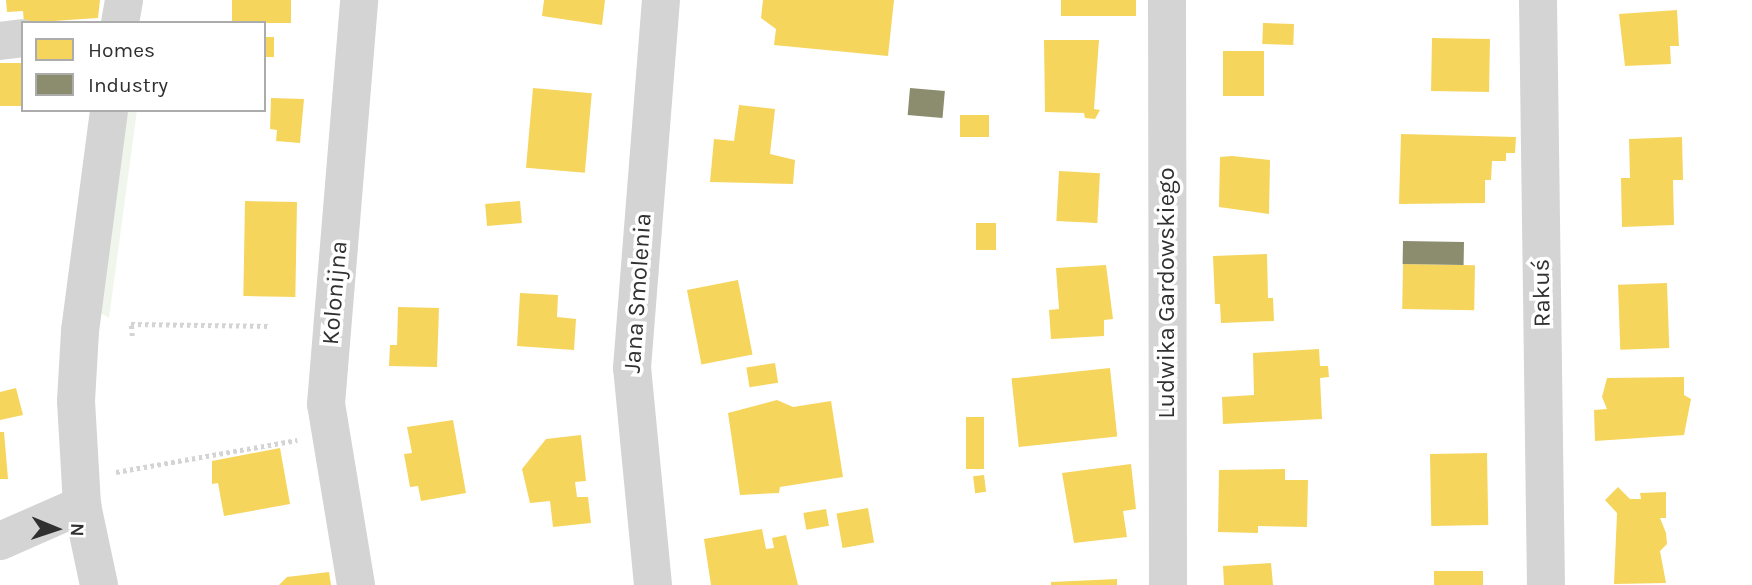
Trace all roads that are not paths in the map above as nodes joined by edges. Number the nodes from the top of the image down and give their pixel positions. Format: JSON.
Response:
{"nodes":[{"id":1,"x":124,"y":0,"type":"edge"},
{"id":2,"x":359,"y":0,"type":"edge"},
{"id":3,"x":661,"y":0,"type":"edge"},
{"id":4,"x":1167,"y":0,"type":"edge"},
{"id":5,"x":1538,"y":0,"type":"edge"},
{"id":6,"x":120,"y":21,"type":"edge"},
{"id":7,"x":21,"y":37,"type":"edge"},
{"id":8,"x":0,"y":41,"type":"edge"},
{"id":9,"x":109,"y":112,"type":"edge"},
{"id":10,"x":82,"y":505,"type":"junction"},
{"id":11,"x":0,"y":541,"type":"edge"},
{"id":12,"x":99,"y":585,"type":"edge"},
{"id":13,"x":356,"y":585,"type":"edge"},
{"id":14,"x":653,"y":585,"type":"edge"},
{"id":15,"x":1168,"y":585,"type":"edge"},
{"id":16,"x":1546,"y":585,"type":"edge"}],
"edges":[{"from":1,"to":6,"type":"street"},
{"from":2,"to":13,"type":"street","name":"Kolonijna"},
{"from":3,"to":14,"type":"street","name":"Jana Smolenia"},
{"from":4,"to":15,"type":"street","name":"Ludwika Gardowskiego"},
{"from":5,"to":16,"type":"street","name":"Rakuś"},
{"from":7,"to":8,"type":"street"},
{"from":9,"to":10,"type":"street"},
{"from":10,"to":11,"type":"street"},
{"from":10,"to":12,"type":"street"}]}
